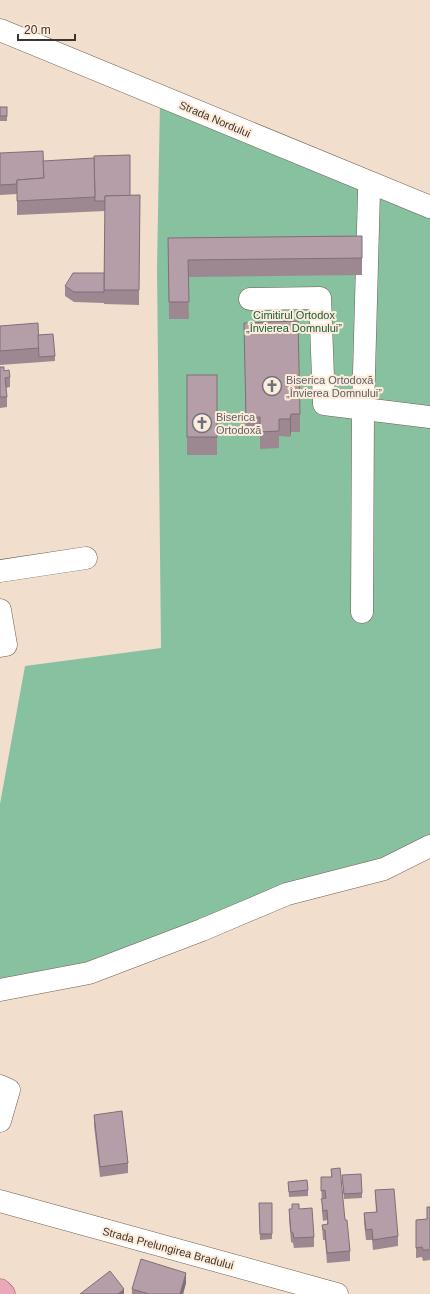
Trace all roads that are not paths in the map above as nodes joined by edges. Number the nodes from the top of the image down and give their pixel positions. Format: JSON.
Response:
{"nodes":[{"id":1,"x":0,"y":30,"type":"edge"},
{"id":2,"x":371,"y":183,"type":"junction"},
{"id":3,"x":430,"y":207,"type":"edge"},
{"id":4,"x":250,"y":299,"type":"dead end"},
{"id":5,"x":363,"y":409,"type":"junction"},
{"id":6,"x":430,"y":417,"type":"edge"},
{"id":7,"x":86,"y":558,"type":"dead end"},
{"id":8,"x":0,"y":571,"type":"edge"},
{"id":9,"x":0,"y":610,"type":"edge"},
{"id":10,"x":362,"y":612,"type":"dead end"},
{"id":11,"x":0,"y":646,"type":"edge"},
{"id":12,"x":430,"y":846,"type":"edge"},
{"id":13,"x":0,"y":990,"type":"edge"},
{"id":14,"x":0,"y":1086,"type":"edge"},
{"id":15,"x":0,"y":1122,"type":"edge"},
{"id":16,"x":0,"y":1201,"type":"edge"},
{"id":17,"x":270,"y":1285,"type":"edge"},
{"id":18,"x":0,"y":1290,"type":"edge"},
{"id":19,"x":4,"y":1294,"type":"edge"},
{"id":20,"x":337,"y":1294,"type":"edge"}],
"edges":[{"from":1,"to":2,"type":"street","name":"Strada Nordului"},
{"from":2,"to":3,"type":"street","name":"Strada Nordului"},
{"from":2,"to":5,"type":"street"},
{"from":4,"to":5,"type":"street"},
{"from":5,"to":6,"type":"street"},
{"from":5,"to":10,"type":"street"},
{"from":7,"to":8,"type":"street"},
{"from":9,"to":11,"type":"street"},
{"from":12,"to":13,"type":"street"},
{"from":14,"to":15,"type":"street"},
{"from":16,"to":17,"type":"street","name":"Strada Prelungirea Bradului"},
{"from":17,"to":20,"type":"street","name":"Strada Prelungirea Bradului"},
{"from":18,"to":19,"type":"main road"}]}
